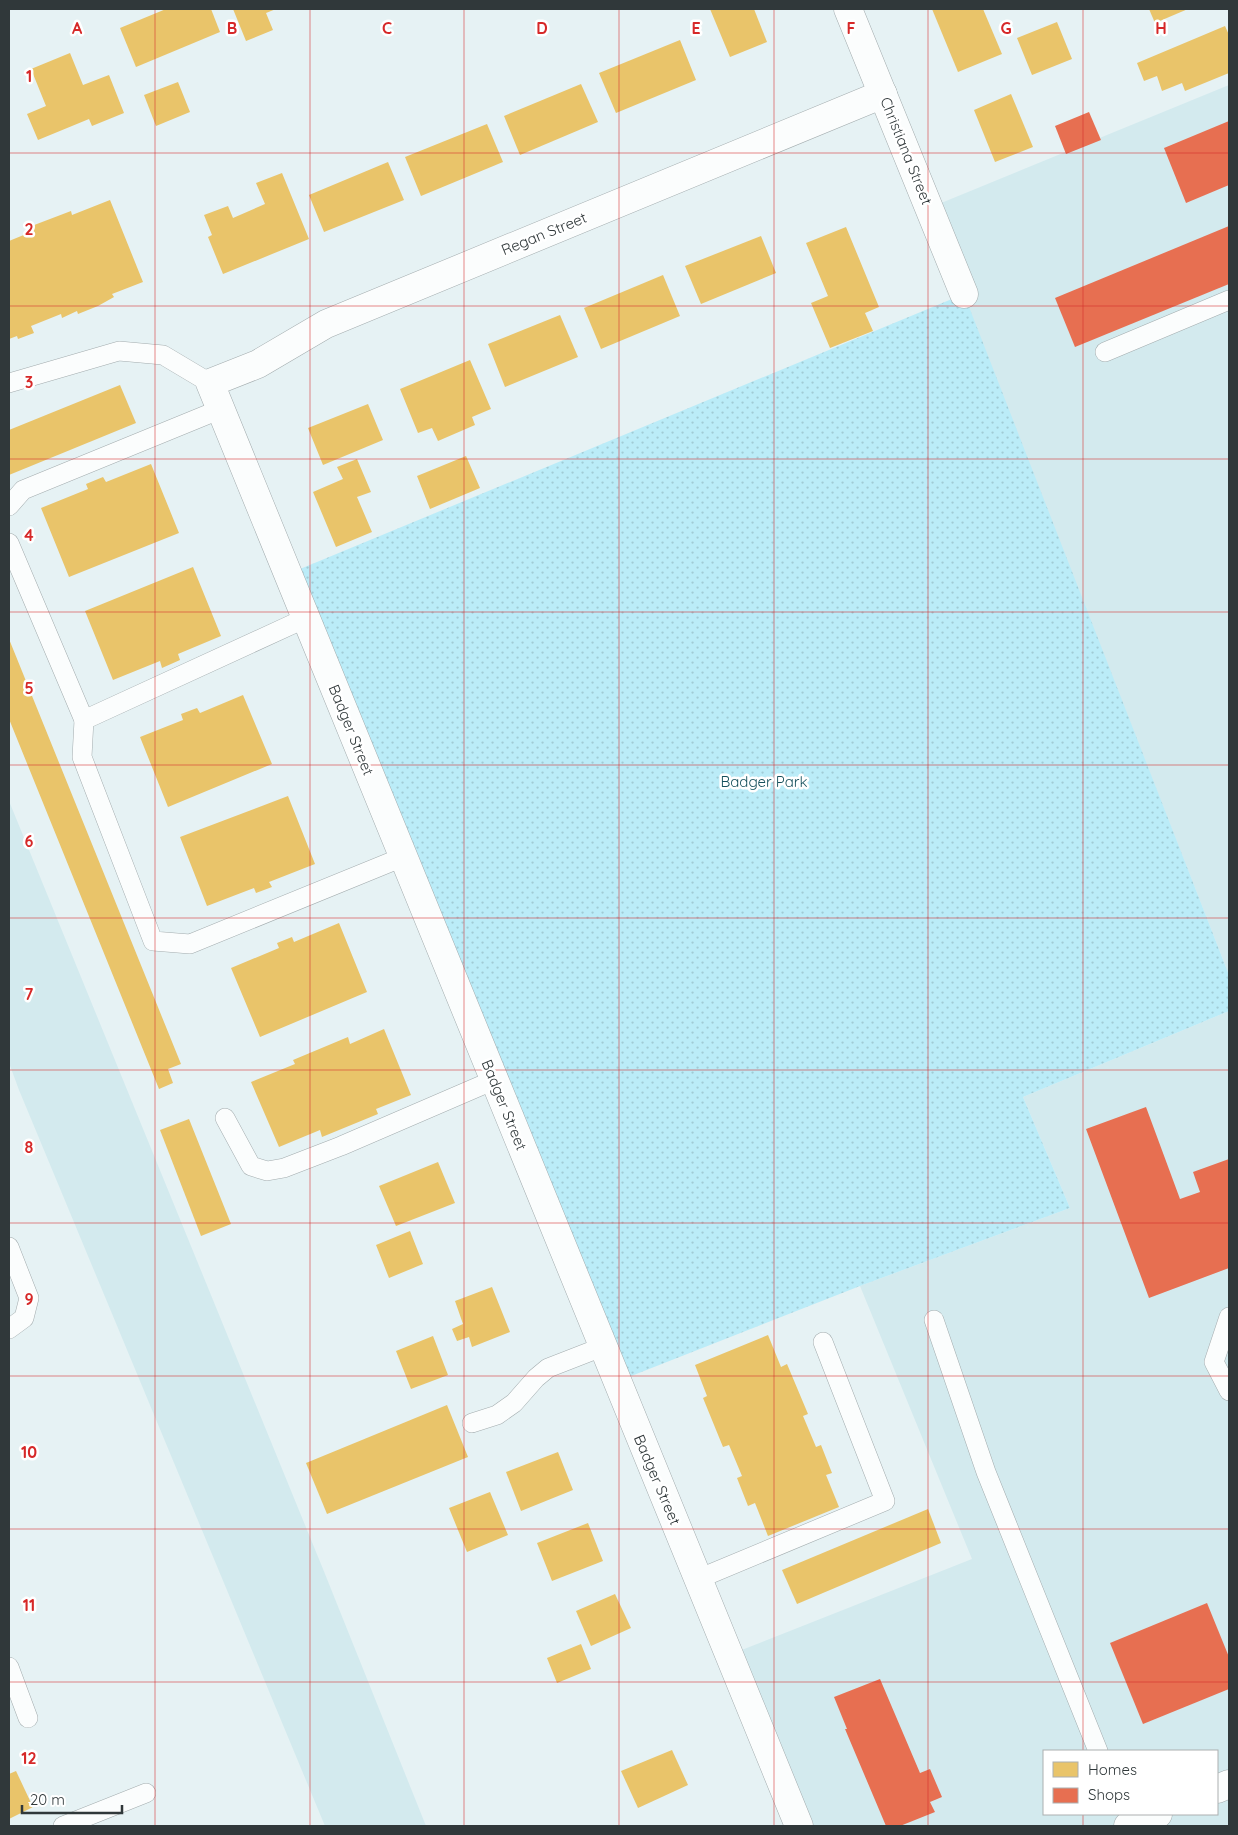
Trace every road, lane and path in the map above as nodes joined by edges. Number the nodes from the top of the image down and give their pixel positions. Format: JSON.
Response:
{"nodes":[{"id":1,"x":848,"y":9,"type":"edge"},
{"id":2,"x":883,"y":94,"type":"junction"},
{"id":3,"x":964,"y":294,"type":"dead end"},
{"id":4,"x":1229,"y":300,"type":"edge"},
{"id":5,"x":1105,"y":352,"type":"dead end"},
{"id":6,"x":9,"y":383,"type":"edge"},
{"id":7,"x":210,"y":384,"type":"junction"},
{"id":8,"x":221,"y":410,"type":"junction"},
{"id":9,"x":9,"y":506,"type":"edge"},
{"id":10,"x":9,"y":543,"type":"edge"},
{"id":11,"x":306,"y":618,"type":"junction"},
{"id":12,"x":84,"y":720,"type":"junction"},
{"id":13,"x":403,"y":857,"type":"junction"},
{"id":14,"x":494,"y":1080,"type":"junction"},
{"id":15,"x":225,"y":1118,"type":"dead end"},
{"id":16,"x":9,"y":1247,"type":"edge"},
{"id":17,"x":1229,"y":1317,"type":"edge"},
{"id":18,"x":934,"y":1320,"type":"dead end"},
{"id":19,"x":9,"y":1329,"type":"edge"},
{"id":20,"x":823,"y":1342,"type":"dead end"},
{"id":21,"x":602,"y":1347,"type":"junction"},
{"id":22,"x":1229,"y":1391,"type":"edge"},
{"id":23,"x":472,"y":1423,"type":"dead end"},
{"id":24,"x":698,"y":1579,"type":"junction"},
{"id":25,"x":9,"y":1667,"type":"edge"},
{"id":26,"x":28,"y":1718,"type":"dead end"},
{"id":27,"x":1098,"y":1750,"type":"edge"},
{"id":28,"x":146,"y":1793,"type":"dead end"},
{"id":29,"x":1156,"y":1815,"type":"edge"},
{"id":30,"x":1160,"y":1815,"type":"edge"},
{"id":31,"x":63,"y":1826,"type":"edge"},
{"id":32,"x":799,"y":1826,"type":"edge"},
{"id":33,"x":1128,"y":1826,"type":"edge"},
{"id":34,"x":1166,"y":1826,"type":"edge"}],
"edges":[{"from":1,"to":2,"type":"street","name":"Christiana Street"},
{"from":2,"to":3,"type":"street","name":"Christiana Street"},
{"from":2,"to":7,"type":"street","name":"Regan Street"},
{"from":4,"to":5,"type":"lane"},
{"from":6,"to":7,"type":"lane"},
{"from":7,"to":8,"type":"street","name":"Badger Street"},
{"from":8,"to":9,"type":"lane"},
{"from":8,"to":11,"type":"street","name":"Badger Street"},
{"from":10,"to":12,"type":"lane"},
{"from":11,"to":12,"type":"lane"},
{"from":11,"to":13,"type":"street","name":"Badger Street"},
{"from":12,"to":13,"type":"lane"},
{"from":13,"to":14,"type":"street","name":"Badger Street"},
{"from":14,"to":15,"type":"lane"},
{"from":14,"to":21,"type":"street","name":"Badger Street"},
{"from":16,"to":19,"type":"lane"},
{"from":17,"to":22,"type":"lane"},
{"from":18,"to":27,"type":"lane"},
{"from":20,"to":24,"type":"lane"},
{"from":21,"to":23,"type":"lane"},
{"from":21,"to":24,"type":"street","name":"Badger Street"},
{"from":24,"to":32,"type":"street","name":"Badger Street"},
{"from":25,"to":26,"type":"lane"},
{"from":28,"to":31,"type":"lane"},
{"from":29,"to":33,"type":"street"},
{"from":30,"to":34,"type":"lane"}]}
